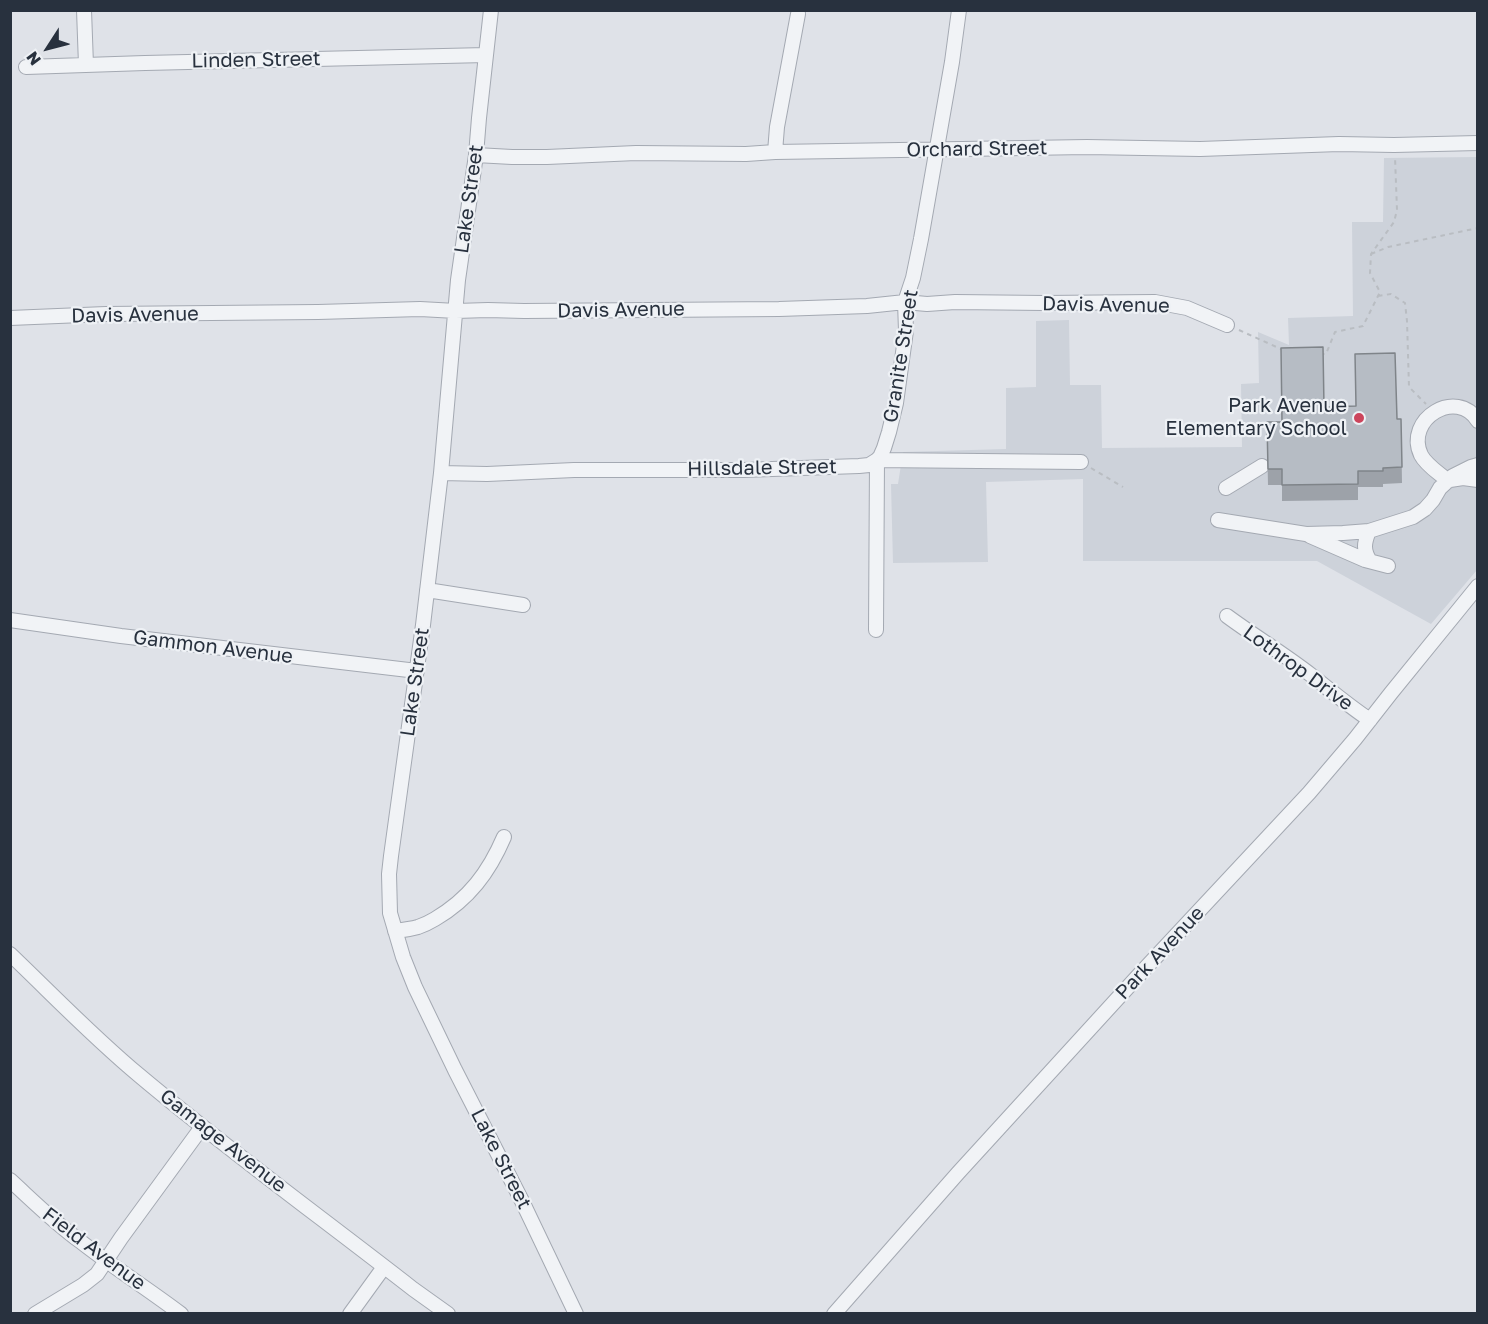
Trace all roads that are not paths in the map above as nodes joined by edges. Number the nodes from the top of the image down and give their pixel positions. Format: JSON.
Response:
{"nodes":[{"id":1,"x":84,"y":10,"type":"edge"},
{"id":2,"x":491,"y":10,"type":"edge"},
{"id":3,"x":959,"y":10,"type":"edge"},
{"id":4,"x":798,"y":14,"type":"dead end"},
{"id":5,"x":486,"y":55,"type":"junction"},
{"id":6,"x":86,"y":65,"type":"junction"},
{"id":7,"x":26,"y":67,"type":"dead end"},
{"id":8,"x":1478,"y":143,"type":"edge"},
{"id":9,"x":936,"y":149,"type":"junction"},
{"id":10,"x":775,"y":152,"type":"junction"},
{"id":11,"x":476,"y":155,"type":"junction"},
{"id":12,"x":905,"y":302,"type":"junction"},
{"id":13,"x":456,"y":311,"type":"junction"},
{"id":14,"x":10,"y":318,"type":"edge"},
{"id":15,"x":1227,"y":325,"type":"road end"},
{"id":16,"x":1478,"y":421,"type":"edge"},
{"id":17,"x":877,"y":460,"type":"junction"},
{"id":18,"x":1081,"y":462,"type":"road end"},
{"id":19,"x":1478,"y":465,"type":"edge"},
{"id":20,"x":1262,"y":466,"type":"dead end"},
{"id":21,"x":441,"y":473,"type":"junction"},
{"id":22,"x":1478,"y":480,"type":"edge"},
{"id":23,"x":1448,"y":481,"type":"junction"},
{"id":24,"x":1226,"y":488,"type":"dead end"},
{"id":25,"x":1218,"y":520,"type":"dead end"},
{"id":26,"x":1369,"y":531,"type":"junction"},
{"id":27,"x":1306,"y":534,"type":"junction"},
{"id":28,"x":1370,"y":561,"type":"junction"},
{"id":29,"x":1388,"y":566,"type":"dead end"},
{"id":30,"x":1478,"y":586,"type":"edge"},
{"id":31,"x":427,"y":591,"type":"junction"},
{"id":32,"x":523,"y":605,"type":"dead end"},
{"id":33,"x":1227,"y":616,"type":"dead end"},
{"id":34,"x":10,"y":620,"type":"edge"},
{"id":35,"x":876,"y":630,"type":"dead end"},
{"id":36,"x":417,"y":671,"type":"junction"},
{"id":37,"x":1370,"y":720,"type":"junction"},
{"id":38,"x":504,"y":837,"type":"dead end"},
{"id":39,"x":395,"y":931,"type":"junction"},
{"id":40,"x":10,"y":954,"type":"edge"},
{"id":41,"x":202,"y":1127,"type":"junction"},
{"id":42,"x":10,"y":1180,"type":"edge"},
{"id":43,"x":106,"y":1261,"type":"junction"},
{"id":44,"x":384,"y":1267,"type":"junction"},
{"id":45,"x":35,"y":1314,"type":"edge"},
{"id":46,"x":181,"y":1314,"type":"edge"},
{"id":47,"x":350,"y":1314,"type":"edge"},
{"id":48,"x":448,"y":1314,"type":"edge"},
{"id":49,"x":576,"y":1314,"type":"edge"},
{"id":50,"x":834,"y":1314,"type":"edge"}],
"edges":[{"from":1,"to":6,"type":"street"},
{"from":2,"to":5,"type":"street","name":"Lake Street"},
{"from":3,"to":9,"type":"street","name":"Granite Street"},
{"from":4,"to":10,"type":"street"},
{"from":5,"to":6,"type":"street","name":"Linden Street"},
{"from":5,"to":11,"type":"street","name":"Lake Street"},
{"from":6,"to":7,"type":"street","name":"Linden Street"},
{"from":8,"to":9,"type":"street","name":"Orchard Street"},
{"from":9,"to":10,"type":"street","name":"Orchard Street"},
{"from":9,"to":12,"type":"street","name":"Granite Street"},
{"from":10,"to":11,"type":"street","name":"Orchard Street"},
{"from":11,"to":13,"type":"street","name":"Lake Street"},
{"from":12,"to":13,"type":"street","name":"Davis Avenue"},
{"from":12,"to":15,"type":"street","name":"Davis Avenue"},
{"from":12,"to":17,"type":"street","name":"Granite Street"},
{"from":13,"to":14,"type":"street","name":"Davis Avenue"},
{"from":13,"to":21,"type":"street","name":"Lake Street"},
{"from":16,"to":23,"type":"street"},
{"from":17,"to":18,"type":"street","name":"Hillsdale Street"},
{"from":17,"to":21,"type":"street","name":"Hillsdale Street"},
{"from":17,"to":35,"type":"street","name":"Granite Street"},
{"from":19,"to":23,"type":"street"},
{"from":20,"to":24,"type":"street"},
{"from":21,"to":31,"type":"street","name":"Lake Street"},
{"from":22,"to":23,"type":"street"},
{"from":23,"to":26,"type":"street"},
{"from":25,"to":27,"type":"street"},
{"from":26,"to":27,"type":"street"},
{"from":26,"to":28,"type":"street"},
{"from":27,"to":28,"type":"street"},
{"from":28,"to":29,"type":"street"},
{"from":30,"to":37,"type":"street","name":"Park Avenue"},
{"from":31,"to":32,"type":"street"},
{"from":31,"to":36,"type":"street","name":"Lake Street"},
{"from":33,"to":37,"type":"street","name":"Lothrop Drive"},
{"from":34,"to":36,"type":"street","name":"Gammon Avenue"},
{"from":36,"to":39,"type":"street","name":"Lake Street"},
{"from":37,"to":50,"type":"street","name":"Park Avenue"},
{"from":38,"to":39,"type":"street"},
{"from":39,"to":49,"type":"street","name":"Lake Street"},
{"from":40,"to":41,"type":"street","name":"Gamage Avenue"},
{"from":41,"to":43,"type":"street"},
{"from":41,"to":44,"type":"street","name":"Gamage Avenue"},
{"from":42,"to":43,"type":"street","name":"Field Avenue"},
{"from":43,"to":45,"type":"street"},
{"from":43,"to":46,"type":"street","name":"Field Avenue"},
{"from":44,"to":47,"type":"street"},
{"from":44,"to":48,"type":"street","name":"Gamage Avenue"}]}
